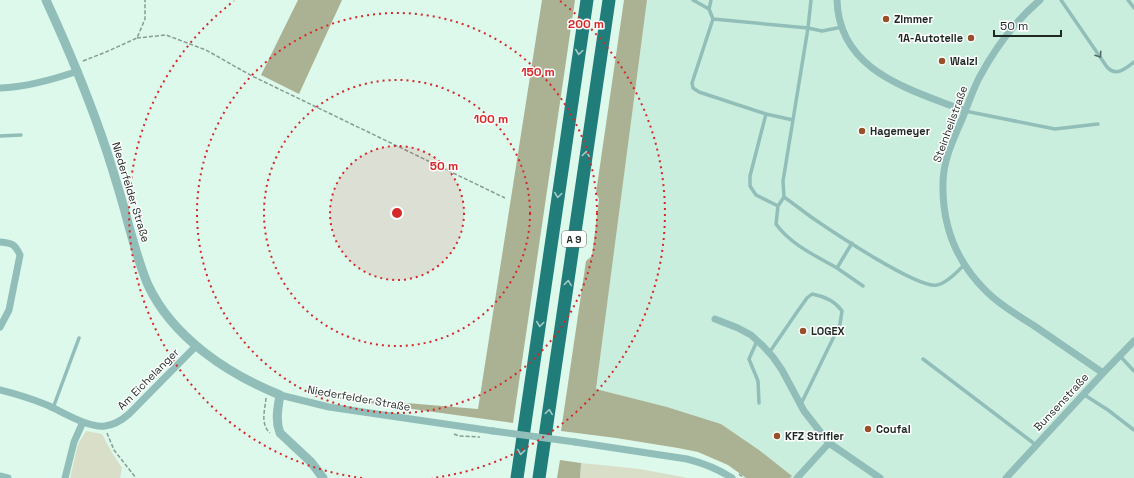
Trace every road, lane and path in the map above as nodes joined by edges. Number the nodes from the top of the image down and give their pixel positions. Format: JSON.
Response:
{"nodes":[{"id":1,"x":46,"y":0,"type":"edge"},
{"id":2,"x":145,"y":0,"type":"edge"},
{"id":3,"x":587,"y":0,"type":"edge"},
{"id":4,"x":609,"y":0,"type":"edge"},
{"id":5,"x":693,"y":0,"type":"edge"},
{"id":6,"x":711,"y":0,"type":"edge"},
{"id":7,"x":811,"y":0,"type":"edge"},
{"id":8,"x":837,"y":0,"type":"edge"},
{"id":9,"x":1040,"y":0,"type":"edge"},
{"id":10,"x":1061,"y":0,"type":"edge"},
{"id":11,"x":1128,"y":0,"type":"edge"},
{"id":12,"x":1134,"y":8,"type":"edge"},
{"id":13,"x":709,"y":9,"type":"junction"},
{"id":14,"x":713,"y":19,"type":"junction"},
{"id":15,"x":842,"y":27,"type":"junction"},
{"id":16,"x":808,"y":28,"type":"junction"},
{"id":17,"x":137,"y":38,"type":"junction"},
{"id":18,"x":1134,"y":62,"type":"edge"},
{"id":19,"x":76,"y":68,"type":"junction"},
{"id":20,"x":0,"y":88,"type":"edge"},
{"id":21,"x":965,"y":111,"type":"junction"},
{"id":22,"x":766,"y":114,"type":"junction"},
{"id":23,"x":793,"y":120,"type":"junction"},
{"id":24,"x":1098,"y":124,"type":"dead end"},
{"id":25,"x":21,"y":135,"type":"dead end"},
{"id":26,"x":0,"y":136,"type":"edge"},
{"id":27,"x":784,"y":197,"type":"junction"},
{"id":28,"x":505,"y":198,"type":"dead end"},
{"id":29,"x":778,"y":206,"type":"junction"},
{"id":30,"x":0,"y":242,"type":"edge"},
{"id":31,"x":852,"y":243,"type":"junction"},
{"id":32,"x":964,"y":265,"type":"junction"},
{"id":33,"x":836,"y":268,"type":"junction"},
{"id":34,"x":863,"y":286,"type":"dead end"},
{"id":35,"x":715,"y":319,"type":"dead end"},
{"id":36,"x":0,"y":327,"type":"edge"},
{"id":37,"x":79,"y":338,"type":"dead end"},
{"id":38,"x":758,"y":341,"type":"junction"},
{"id":39,"x":1134,"y":341,"type":"edge"},
{"id":40,"x":196,"y":346,"type":"junction"},
{"id":41,"x":769,"y":353,"type":"junction"},
{"id":42,"x":1120,"y":356,"type":"junction"},
{"id":43,"x":923,"y":359,"type":"dead end"},
{"id":44,"x":1103,"y":372,"type":"junction"},
{"id":45,"x":1134,"y":372,"type":"edge"},
{"id":46,"x":0,"y":390,"type":"edge"},
{"id":47,"x":1083,"y":394,"type":"junction"},
{"id":48,"x":280,"y":395,"type":"junction"},
{"id":49,"x":759,"y":402,"type":"dead end"},
{"id":50,"x":800,"y":404,"type":"junction"},
{"id":51,"x":53,"y":408,"type":"junction"},
{"id":52,"x":83,"y":422,"type":"junction"},
{"id":53,"x":104,"y":426,"type":"junction"},
{"id":54,"x":1134,"y":430,"type":"edge"},
{"id":55,"x":452,"y":433,"type":"dead end"},
{"id":56,"x":482,"y":437,"type":"dead end"},
{"id":57,"x":829,"y":443,"type":"junction"},
{"id":58,"x":1036,"y":445,"type":"junction"},
{"id":59,"x":0,"y":476,"type":"edge"},
{"id":60,"x":1010,"y":476,"type":"edge"},
{"id":61,"x":8,"y":478,"type":"edge"},
{"id":62,"x":65,"y":478,"type":"edge"},
{"id":63,"x":136,"y":478,"type":"edge"},
{"id":64,"x":323,"y":478,"type":"edge"},
{"id":65,"x":517,"y":478,"type":"edge"},
{"id":66,"x":539,"y":478,"type":"edge"},
{"id":67,"x":732,"y":478,"type":"edge"},
{"id":68,"x":797,"y":478,"type":"edge"},
{"id":69,"x":880,"y":478,"type":"edge"}],
"edges":[{"from":1,"to":19,"type":"street","name":"Niederfelder Straße"},
{"from":2,"to":17,"type":"path"},
{"from":3,"to":65,"type":"highway","number":"A 9","one_way":true},
{"from":66,"to":4,"type":"highway","number":"A 9","one_way":true},
{"from":5,"to":13,"type":"lane"},
{"from":6,"to":13,"type":"lane"},
{"from":7,"to":16,"type":"lane"},
{"from":8,"to":15,"type":"street"},
{"from":9,"to":21,"type":"street","name":"Steinheilstraße"},
{"from":10,"to":18,"type":"lane","one_way":true},
{"from":11,"to":12,"type":"lane"},
{"from":13,"to":14,"type":"lane"},
{"from":14,"to":16,"type":"lane"},
{"from":14,"to":22,"type":"lane"},
{"from":15,"to":16,"type":"lane"},
{"from":15,"to":21,"type":"street"},
{"from":16,"to":23,"type":"lane"},
{"from":17,"to":19,"type":"path"},
{"from":17,"to":28,"type":"path"},
{"from":19,"to":20,"type":"street"},
{"from":19,"to":40,"type":"street","name":"Niederfelder Straße"},
{"from":21,"to":24,"type":"lane"},
{"from":21,"to":32,"type":"street","name":"Steinheilstraße"},
{"from":22,"to":23,"type":"lane"},
{"from":22,"to":29,"type":"lane"},
{"from":23,"to":27,"type":"lane"},
{"from":25,"to":26,"type":"lane"},
{"from":27,"to":29,"type":"lane"},
{"from":27,"to":31,"type":"lane"},
{"from":29,"to":33,"type":"lane"},
{"from":30,"to":36,"type":"street"},
{"from":31,"to":32,"type":"lane"},
{"from":31,"to":33,"type":"lane"},
{"from":32,"to":44,"type":"street","name":"Steinheilstraße"},
{"from":33,"to":34,"type":"lane"},
{"from":35,"to":38,"type":"street"},
{"from":37,"to":51,"type":"lane"},
{"from":38,"to":41,"type":"street"},
{"from":38,"to":49,"type":"lane"},
{"from":39,"to":42,"type":"street","name":"Bunsenstraße"},
{"from":40,"to":48,"type":"street","name":"Niederfelder Straße"},
{"from":40,"to":53,"type":"street","name":"Am Eichelanger"},
{"from":41,"to":50,"type":"street"},
{"from":41,"to":50,"type":"lane"},
{"from":42,"to":44,"type":"street","name":"Bunsenstraße"},
{"from":42,"to":45,"type":"lane"},
{"from":43,"to":58,"type":"lane"},
{"from":44,"to":47,"type":"street","name":"Bunsenstraße"},
{"from":46,"to":51,"type":"street"},
{"from":47,"to":54,"type":"lane"},
{"from":47,"to":58,"type":"street","name":"Bunsenstraße"},
{"from":48,"to":64,"type":"street"},
{"from":48,"to":67,"type":"street","name":"Niederfelder Straße","bridge":true},
{"from":50,"to":57,"type":"street"},
{"from":51,"to":52,"type":"street"},
{"from":52,"to":53,"type":"street"},
{"from":52,"to":62,"type":"street"},
{"from":53,"to":63,"type":"path"},
{"from":55,"to":56,"type":"path"},
{"from":57,"to":68,"type":"street"},
{"from":57,"to":69,"type":"street"},
{"from":58,"to":60,"type":"street","name":"Bunsenstraße"},
{"from":59,"to":61,"type":"street"}]}
